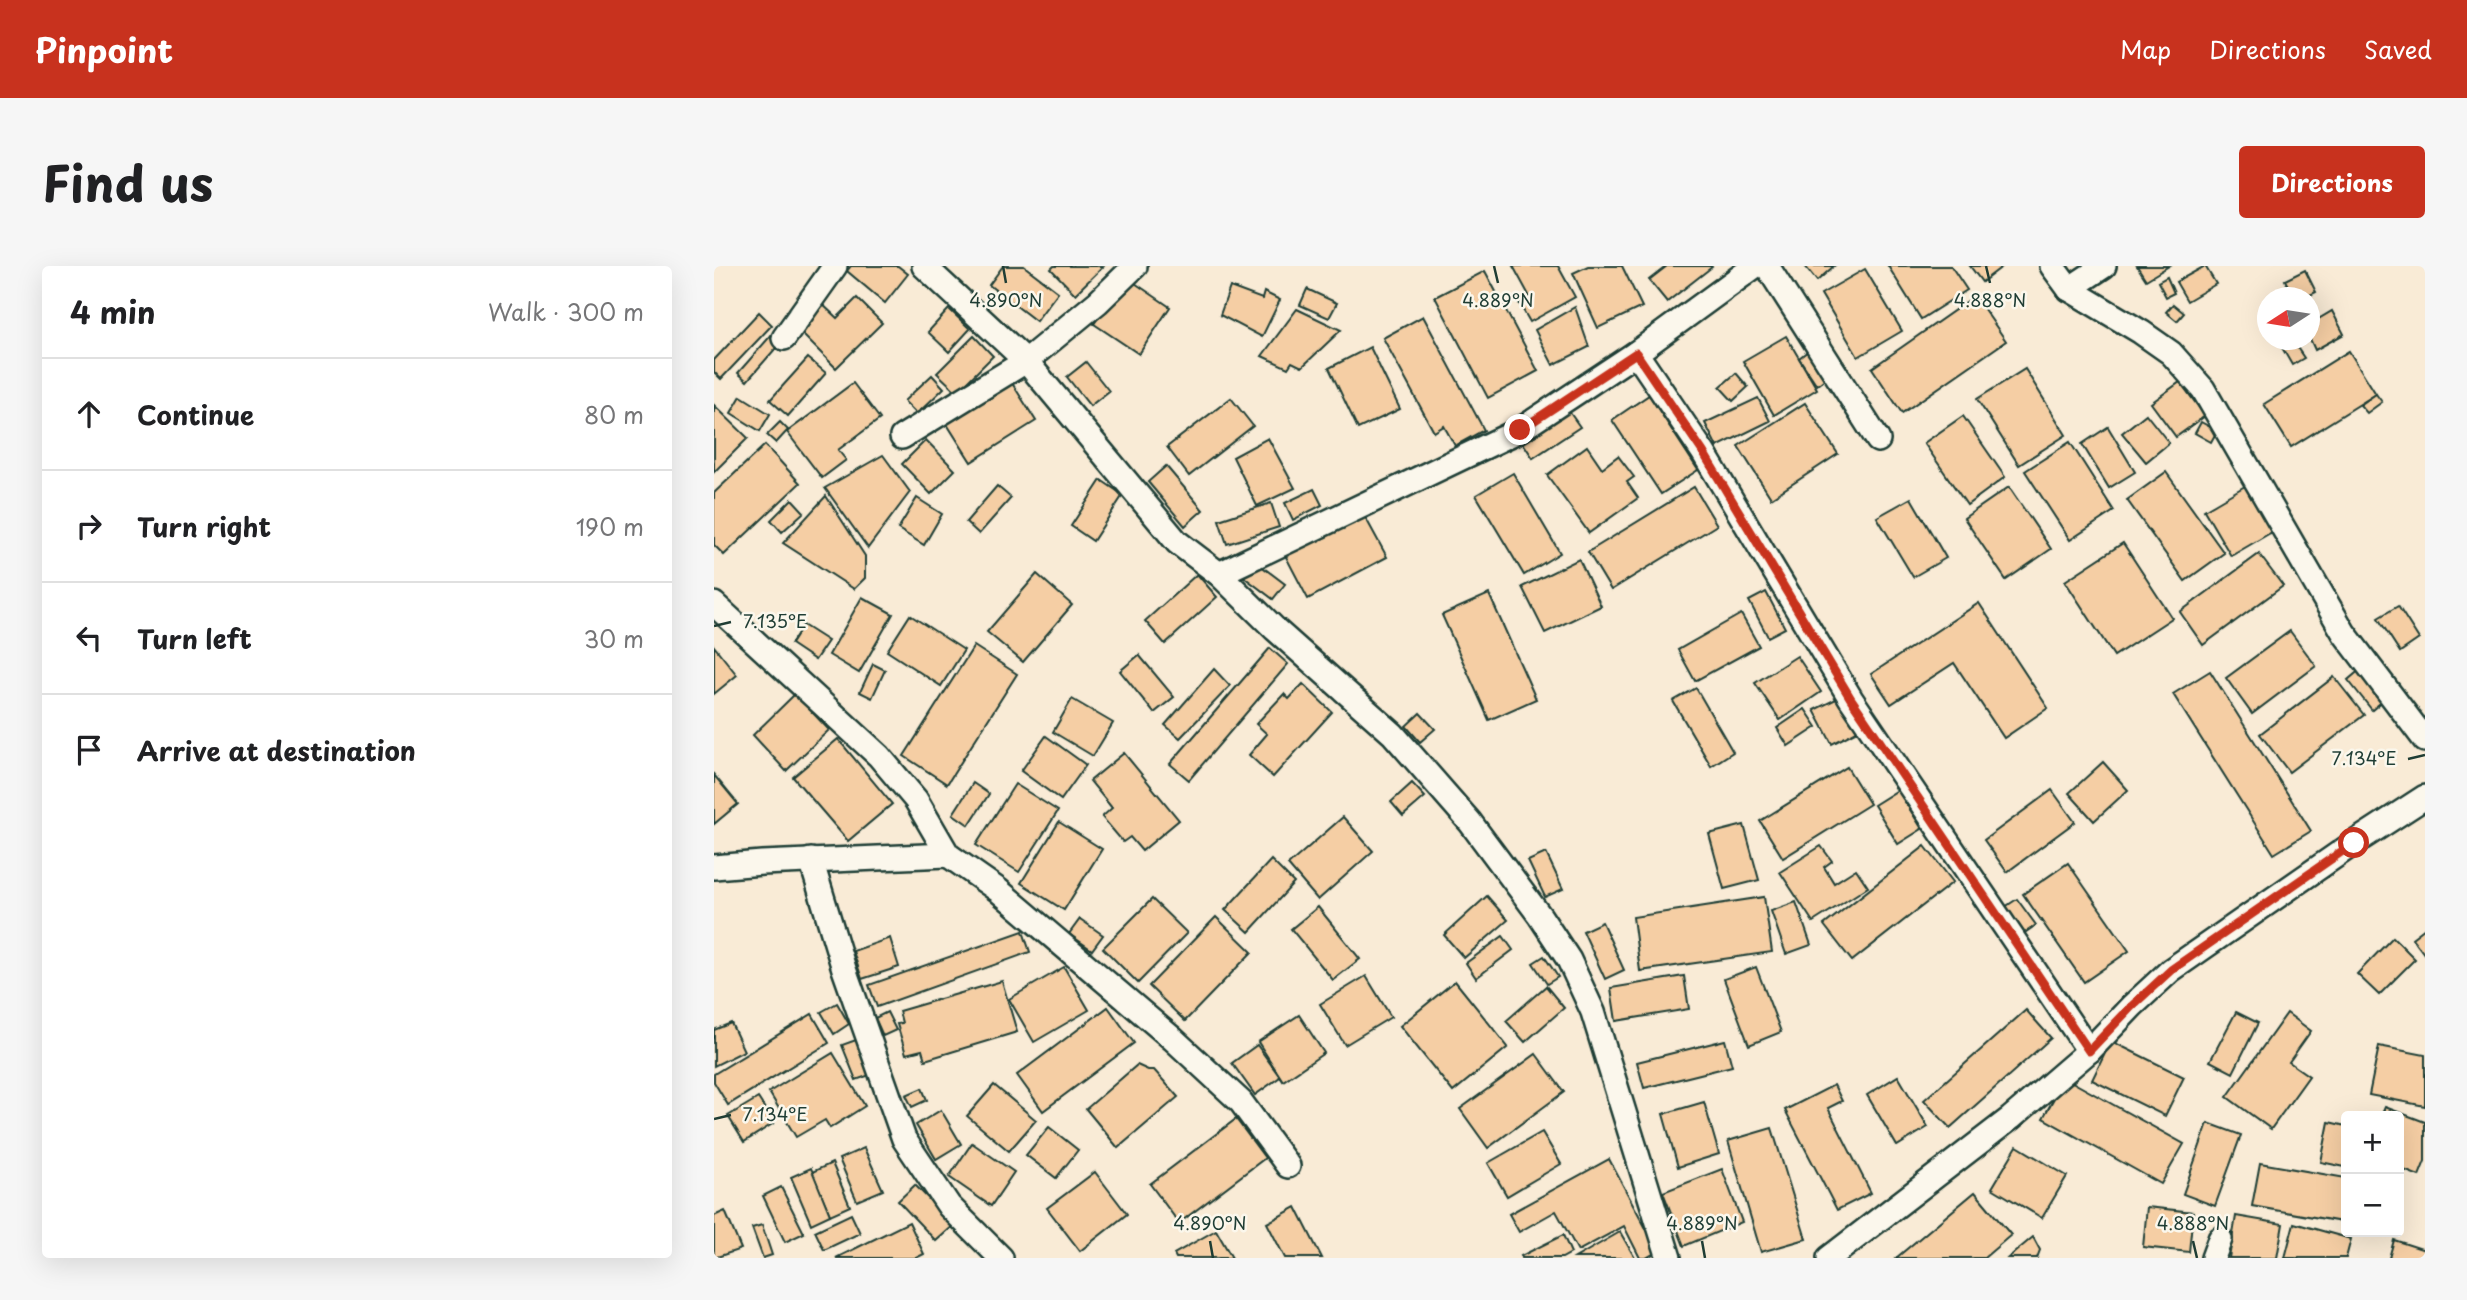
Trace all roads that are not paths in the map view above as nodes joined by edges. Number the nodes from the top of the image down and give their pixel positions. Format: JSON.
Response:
{"nodes":[{"id":1,"x":835,"y":266,"type":"edge"},
{"id":2,"x":924,"y":266,"type":"edge"},
{"id":3,"x":1135,"y":266,"type":"edge"},
{"id":4,"x":1755,"y":266,"type":"edge"},
{"id":5,"x":1767,"y":266,"type":"edge"},
{"id":6,"x":2052,"y":266,"type":"edge"},
{"id":7,"x":2104,"y":266,"type":"edge"},
{"id":8,"x":2069,"y":289,"type":"junction"},
{"id":9,"x":784,"y":338,"type":"dead end"},
{"id":10,"x":1636,"y":353,"type":"junction"},
{"id":11,"x":1026,"y":361,"type":"junction"},
{"id":12,"x":902,"y":437,"type":"dead end"},
{"id":13,"x":1878,"y":440,"type":"dead end"},
{"id":14,"x":1219,"y":573,"type":"junction"},
{"id":15,"x":714,"y":604,"type":"edge"},
{"id":16,"x":2425,"y":740,"type":"edge"},
{"id":17,"x":2425,"y":797,"type":"edge"},
{"id":18,"x":948,"y":855,"type":"junction"},
{"id":19,"x":811,"y":860,"type":"junction"},
{"id":20,"x":714,"y":867,"type":"edge"},
{"id":21,"x":2089,"y":1051,"type":"junction"},
{"id":22,"x":1288,"y":1166,"type":"dead end"},
{"id":23,"x":1001,"y":1258,"type":"edge"},
{"id":24,"x":1669,"y":1258,"type":"edge"},
{"id":25,"x":1829,"y":1258,"type":"edge"}],
"edges":[{"from":1,"to":9,"type":"street"},
{"from":2,"to":11,"type":"street"},
{"from":3,"to":11,"type":"street"},
{"from":4,"to":10,"type":"street"},
{"from":5,"to":13,"type":"street"},
{"from":6,"to":8,"type":"street"},
{"from":7,"to":8,"type":"street"},
{"from":8,"to":16,"type":"street"},
{"from":10,"to":14,"type":"street"},
{"from":10,"to":21,"type":"street"},
{"from":11,"to":12,"type":"street"},
{"from":11,"to":14,"type":"street"},
{"from":14,"to":24,"type":"street"},
{"from":15,"to":18,"type":"street"},
{"from":17,"to":21,"type":"street"},
{"from":18,"to":19,"type":"street"},
{"from":18,"to":22,"type":"street"},
{"from":19,"to":20,"type":"street"},
{"from":19,"to":23,"type":"street"},
{"from":21,"to":25,"type":"street"}]}
